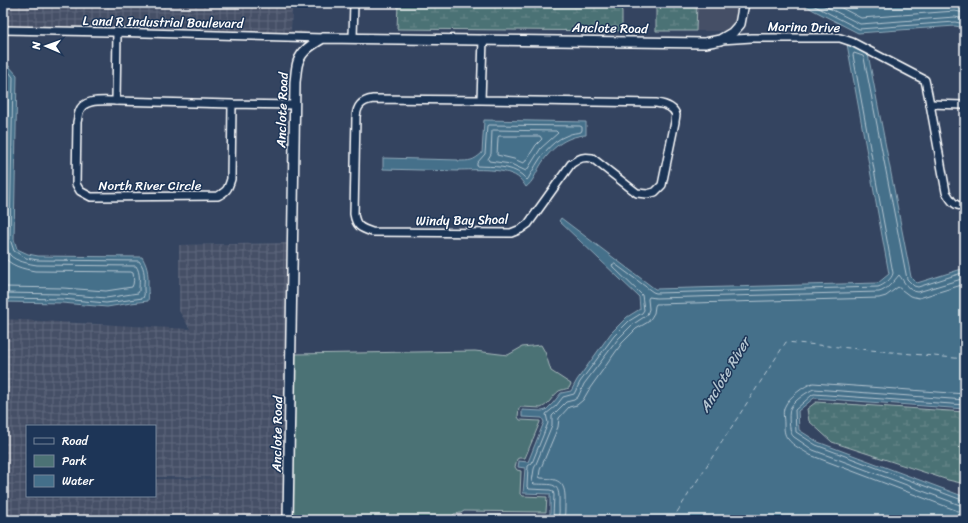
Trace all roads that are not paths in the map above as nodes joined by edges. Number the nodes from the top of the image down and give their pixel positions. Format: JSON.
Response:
{"nodes":[{"id":1,"x":354,"y":3,"type":"edge"},
{"id":2,"x":744,"y":3,"type":"edge"},
{"id":3,"x":3,"y":30,"type":"edge"},
{"id":4,"x":118,"y":32,"type":"junction"},
{"id":5,"x":353,"y":37,"type":"junction"},
{"id":6,"x":323,"y":38,"type":"junction"},
{"id":7,"x":483,"y":39,"type":"junction"},
{"id":8,"x":720,"y":40,"type":"junction"},
{"id":9,"x":481,"y":100,"type":"junction"},
{"id":10,"x":116,"y":101,"type":"junction"},
{"id":11,"x":232,"y":104,"type":"junction"},
{"id":12,"x":930,"y":104,"type":"junction"},
{"id":13,"x":294,"y":105,"type":"junction"},
{"id":14,"x":965,"y":106,"type":"edge"},
{"id":15,"x":965,"y":206,"type":"edge"},
{"id":16,"x":288,"y":520,"type":"edge"}],
"edges":[{"from":1,"to":5,"type":"street"},
{"from":2,"to":8,"type":"street","name":"Anclote Road"},
{"from":3,"to":4,"type":"street","name":"L and R Industrial Boulevard"},
{"from":4,"to":6,"type":"street","name":"L and R Industrial Boulevard"},
{"from":4,"to":10,"type":"street"},
{"from":5,"to":6,"type":"street","name":"Anclote Road"},
{"from":5,"to":7,"type":"street","name":"Anclote Road"},
{"from":6,"to":13,"type":"street","name":"Anclote Road"},
{"from":7,"to":8,"type":"street","name":"Anclote Road"},
{"from":7,"to":9,"type":"street"},
{"from":8,"to":12,"type":"street","name":"Marina Drive"},
{"from":9,"to":9,"type":"street","name":"Windy Bay Shoal"},
{"from":10,"to":11,"type":"street","name":"North River Circle"},
{"from":10,"to":11,"type":"street","name":"North River Circle"},
{"from":11,"to":13,"type":"street","name":"North River Circle"},
{"from":12,"to":14,"type":"street"},
{"from":12,"to":15,"type":"street","name":"Marina Drive"},
{"from":13,"to":16,"type":"street","name":"Anclote Road"}]}
